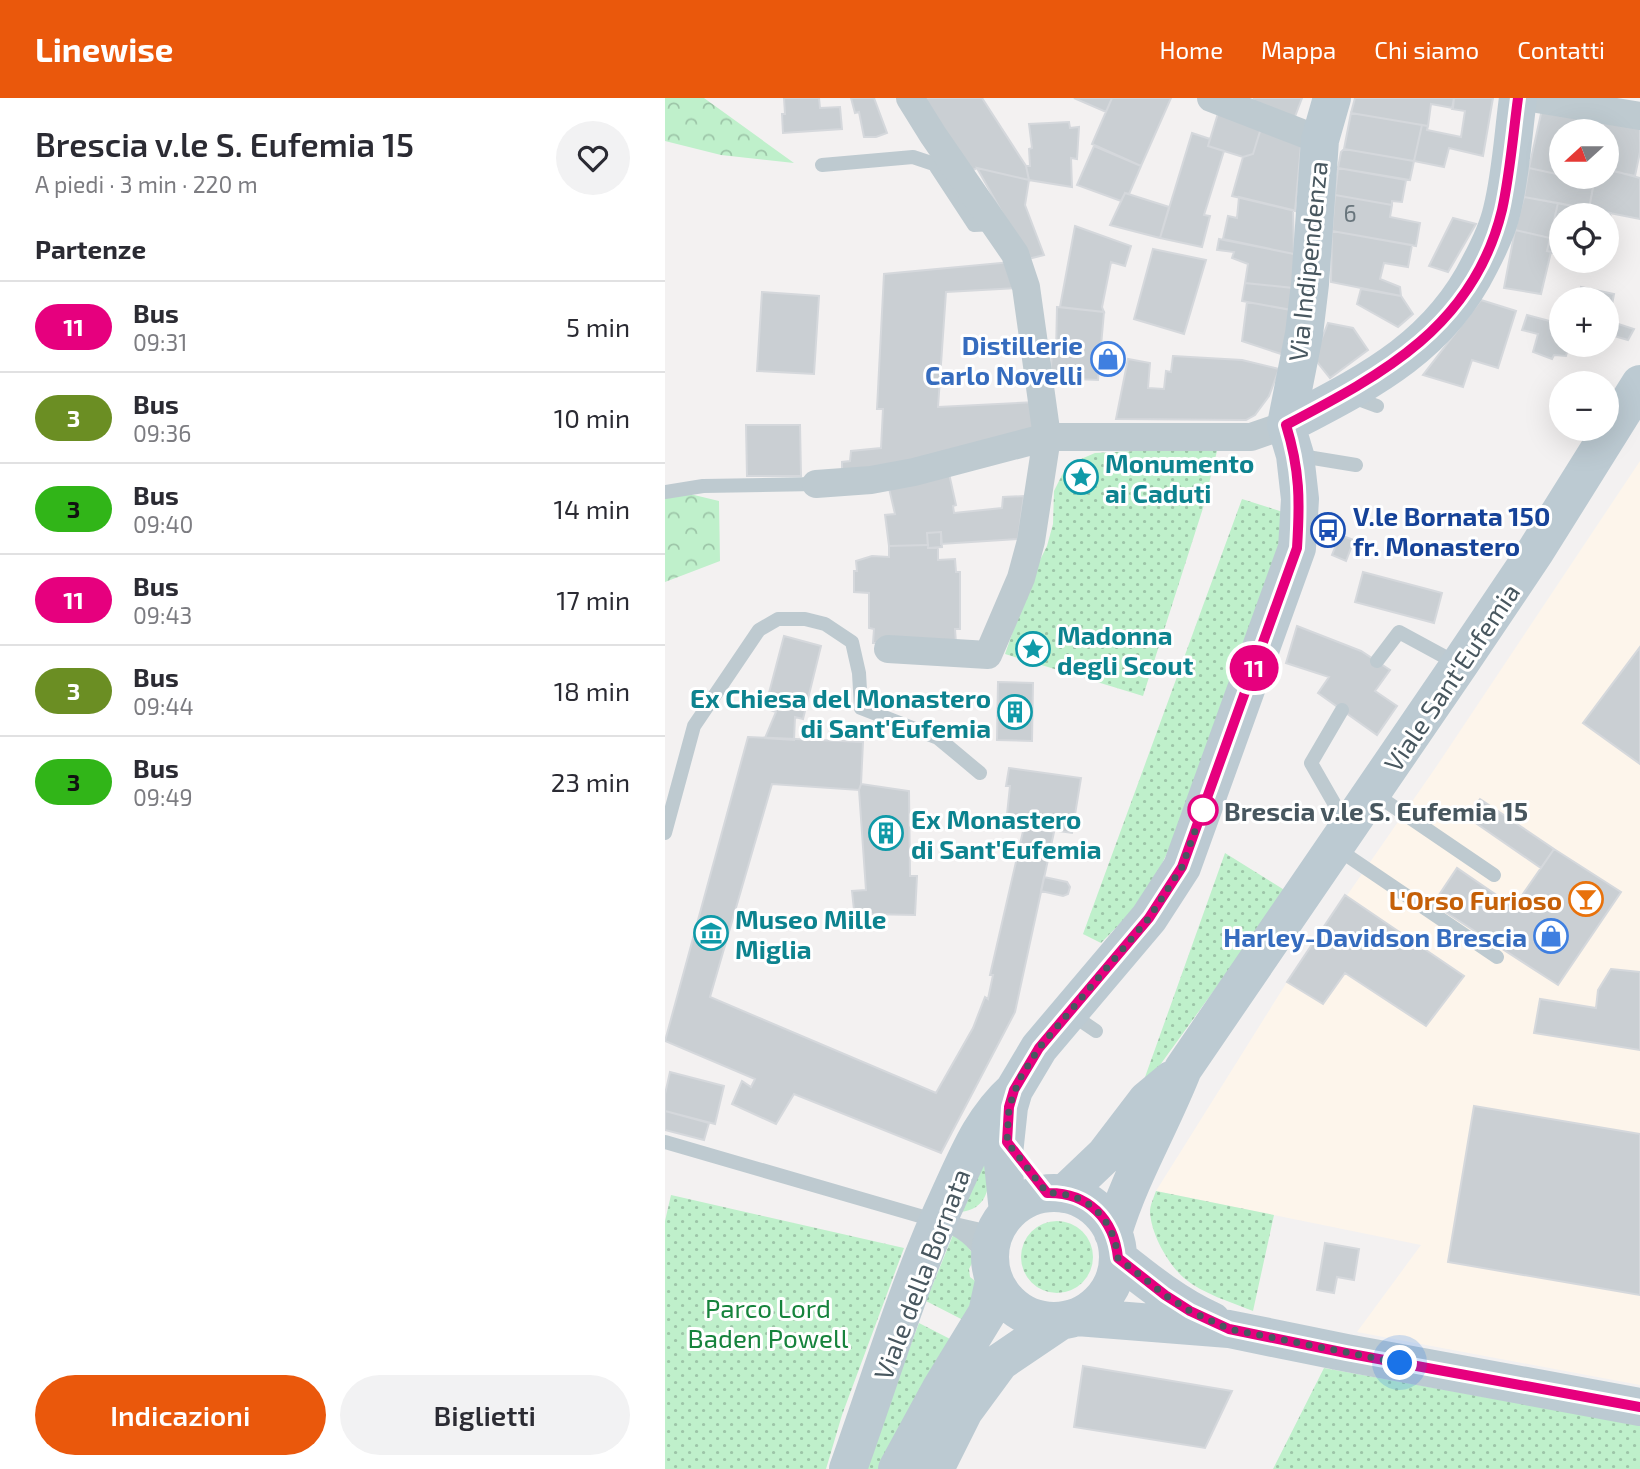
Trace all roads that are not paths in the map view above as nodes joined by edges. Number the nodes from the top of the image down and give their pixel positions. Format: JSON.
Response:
{"nodes":[{"id":1,"x":910,"y":98,"type":"edge"},
{"id":2,"x":1211,"y":98,"type":"edge"},
{"id":3,"x":1332,"y":98,"type":"edge"},
{"id":4,"x":1518,"y":98,"type":"edge"},
{"id":5,"x":1531,"y":98,"type":"edge"},
{"id":6,"x":1640,"y":117,"type":"edge"},
{"id":7,"x":1320,"y":140,"type":"junction"},
{"id":8,"x":822,"y":165,"type":"dead end"},
{"id":9,"x":995,"y":224,"type":"junction"},
{"id":10,"x":1640,"y":384,"type":"edge"},
{"id":11,"x":1047,"y":437,"type":"junction"},
{"id":12,"x":1290,"y":440,"type":"junction"},
{"id":13,"x":1356,"y":465,"type":"dead end"},
{"id":14,"x":816,"y":484,"type":"joint"},
{"id":15,"x":665,"y":492,"type":"edge"},
{"id":16,"x":888,"y":649,"type":"dead end"},
{"id":17,"x":1377,"y":661,"type":"dead end"},
{"id":18,"x":1459,"y":665,"type":"junction"},
{"id":19,"x":1342,"y":710,"type":"dead end"},
{"id":20,"x":980,"y":773,"type":"dead end"},
{"id":21,"x":1373,"y":793,"type":"junction"},
{"id":22,"x":665,"y":833,"type":"edge"},
{"id":23,"x":1343,"y":839,"type":"junction"},
{"id":24,"x":1494,"y":875,"type":"dead end"},
{"id":25,"x":1497,"y":957,"type":"dead end"},
{"id":26,"x":1084,"y":1012,"type":"joint"},
{"id":27,"x":1183,"y":1069,"type":"junction"},
{"id":28,"x":1014,"y":1090,"type":"junction"},
{"id":29,"x":665,"y":1142,"type":"edge"},
{"id":30,"x":1007,"y":1142,"type":"junction"},
{"id":31,"x":1055,"y":1193,"type":"junction"},
{"id":32,"x":938,"y":1220,"type":"junction"},
{"id":33,"x":1116,"y":1246,"type":"junction"},
{"id":34,"x":996,"y":1248,"type":"junction"},
{"id":35,"x":1068,"y":1319,"type":"junction"},
{"id":36,"x":1229,"y":1329,"type":"junction"},
{"id":37,"x":1640,"y":1407,"type":"edge"},
{"id":38,"x":848,"y":1469,"type":"edge"},
{"id":39,"x":897,"y":1469,"type":"edge"},
{"id":40,"x":935,"y":1469,"type":"edge"}],
"edges":[{"from":1,"to":9,"type":"street"},
{"from":2,"to":7,"type":"street"},
{"from":3,"to":7,"type":"street","name":"Via Indipendenza"},
{"from":4,"to":12,"type":"street"},
{"from":5,"to":6,"type":"street"},
{"from":7,"to":12,"type":"street","name":"Via Indipendenza"},
{"from":8,"to":9,"type":"lane"},
{"from":9,"to":11,"type":"street"},
{"from":10,"to":18,"type":"street","name":"Viale Sant'Eufemia"},
{"from":11,"to":12,"type":"street"},
{"from":11,"to":14,"type":"street"},
{"from":11,"to":16,"type":"street"},
{"from":12,"to":13,"type":"lane"},
{"from":12,"to":26,"type":"street","name":"Via Indipendenza"},
{"from":14,"to":15,"type":"lane"},
{"from":17,"to":18,"type":"lane"},
{"from":18,"to":21,"type":"street","name":"Viale Sant'Eufemia"},
{"from":19,"to":23,"type":"lane"},
{"from":20,"to":22,"type":"lane"},
{"from":21,"to":23,"type":"street","name":"Viale Sant'Eufemia"},
{"from":21,"to":24,"type":"lane"},
{"from":23,"to":25,"type":"lane"},
{"from":23,"to":27,"type":"street","name":"Viale Sant'Eufemia"},
{"from":26,"to":28,"type":"street","name":"Viale della Bornata"},
{"from":27,"to":31,"type":"street","name":"Viale Sant'Eufemia"},
{"from":27,"to":33,"type":"street","name":"Viale Sant'Eufemia"},
{"from":28,"to":30,"type":"street","name":"Viale della Bornata"},
{"from":28,"to":32,"type":"street","name":"Viale della Bornata"},
{"from":29,"to":32,"type":"lane"},
{"from":30,"to":31,"type":"street"},
{"from":30,"to":34,"type":"street","name":"Viale della Bornata"},
{"from":31,"to":33,"type":"street"},
{"from":31,"to":34,"type":"street"},
{"from":32,"to":34,"type":"lane"},
{"from":32,"to":34,"type":"lane"},
{"from":32,"to":38,"type":"street","name":"Viale della Bornata"},
{"from":33,"to":35,"type":"street"},
{"from":33,"to":36,"type":"street"},
{"from":34,"to":35,"type":"street"},
{"from":34,"to":39,"type":"street","name":"Viale della Bornata"},
{"from":35,"to":36,"type":"street"},
{"from":35,"to":40,"type":"street"},
{"from":36,"to":37,"type":"street"}]}
